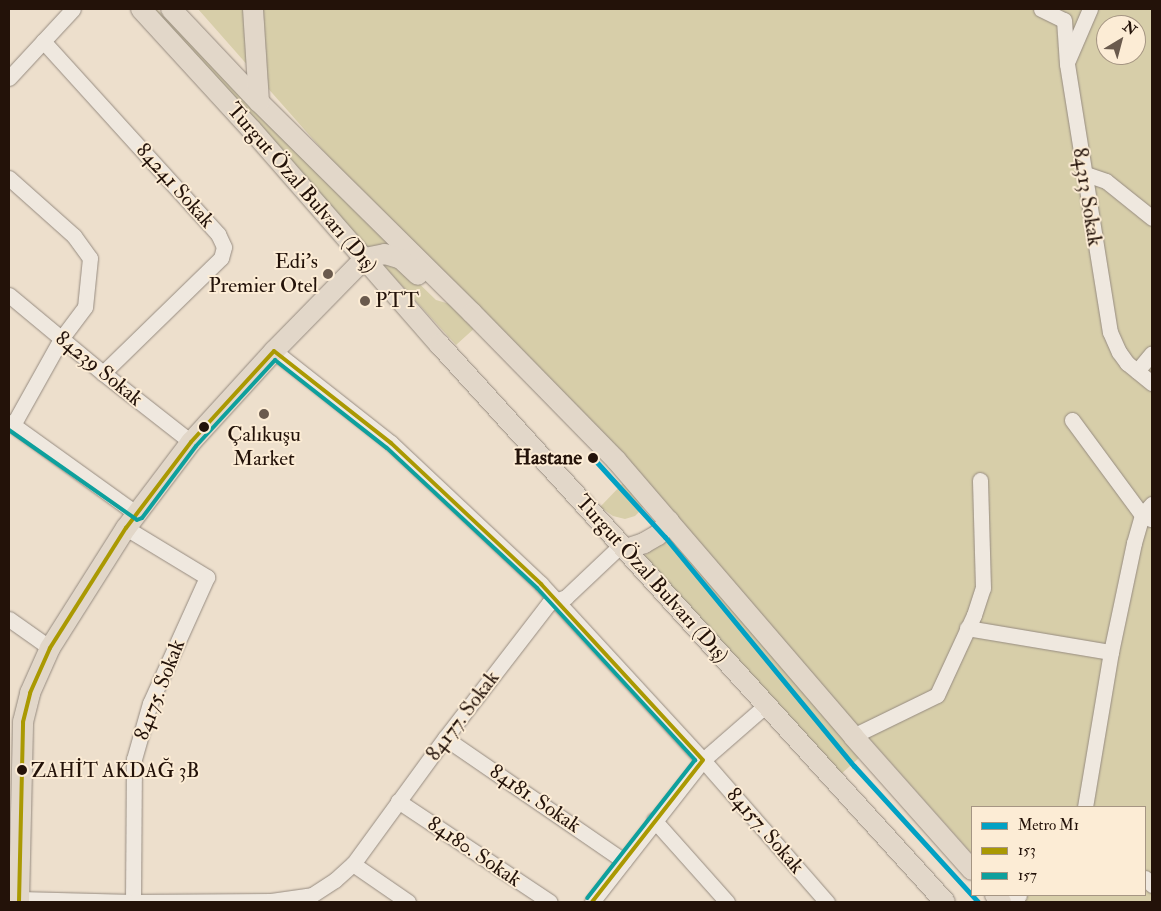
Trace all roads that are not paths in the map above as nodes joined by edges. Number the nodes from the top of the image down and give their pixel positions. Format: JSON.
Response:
{"nodes":[{"id":1,"x":73,"y":9,"type":"edge"},
{"id":2,"x":141,"y":9,"type":"edge"},
{"id":3,"x":171,"y":9,"type":"edge"},
{"id":4,"x":253,"y":9,"type":"edge"},
{"id":5,"x":1041,"y":9,"type":"edge"},
{"id":6,"x":1090,"y":9,"type":"edge"},
{"id":7,"x":1064,"y":14,"type":"edge"},
{"id":8,"x":43,"y":41,"type":"junction"},
{"id":9,"x":1067,"y":64,"type":"junction"},
{"id":10,"x":9,"y":78,"type":"edge"},
{"id":11,"x":259,"y":102,"type":"junction"},
{"id":12,"x":1083,"y":174,"type":"junction"},
{"id":13,"x":9,"y":178,"type":"edge"},
{"id":14,"x":1152,"y":218,"type":"edge"},
{"id":15,"x":365,"y":258,"type":"junction"},
{"id":16,"x":9,"y":295,"type":"edge"},
{"id":17,"x":472,"y":313,"type":"junction"},
{"id":18,"x":61,"y":339,"type":"junction"},
{"id":19,"x":274,"y":351,"type":"junction"},
{"id":20,"x":1152,"y":353,"type":"edge"},
{"id":21,"x":1137,"y":371,"type":"junction"},
{"id":22,"x":102,"y":373,"type":"junction"},
{"id":23,"x":1152,"y":383,"type":"edge"},
{"id":24,"x":1072,"y":420,"type":"dead end"},
{"id":25,"x":11,"y":423,"type":"edge"},
{"id":26,"x":191,"y":442,"type":"junction"},
{"id":27,"x":980,"y":480,"type":"dead end"},
{"id":28,"x":1149,"y":513,"type":"edge"},
{"id":29,"x":131,"y":521,"type":"junction"},
{"id":30,"x":669,"y":521,"type":"junction"},
{"id":31,"x":624,"y":546,"type":"junction"},
{"id":32,"x":556,"y":600,"type":"junction"},
{"id":33,"x":9,"y":619,"type":"edge"},
{"id":34,"x":967,"y":628,"type":"junction"},
{"id":35,"x":50,"y":648,"type":"junction"},
{"id":36,"x":1111,"y":652,"type":"junction"},
{"id":37,"x":766,"y":704,"type":"junction"},
{"id":38,"x":853,"y":736,"type":"junction"},
{"id":39,"x":445,"y":738,"type":"junction"},
{"id":40,"x":15,"y":754,"type":"edge"},
{"id":41,"x":702,"y":760,"type":"junction"},
{"id":42,"x":398,"y":801,"type":"junction"},
{"id":43,"x":1085,"y":806,"type":"edge"},
{"id":44,"x":654,"y":820,"type":"junction"},
{"id":45,"x":624,"y":861,"type":"junction"},
{"id":46,"x":353,"y":864,"type":"junction"},
{"id":47,"x":971,"y":869,"type":"edge"},
{"id":48,"x":314,"y":898,"type":"edge"},
{"id":49,"x":19,"y":901,"type":"edge"},
{"id":50,"x":133,"y":902,"type":"edge"},
{"id":51,"x":408,"y":902,"type":"edge"},
{"id":52,"x":550,"y":902,"type":"edge"},
{"id":53,"x":592,"y":902,"type":"edge"},
{"id":54,"x":727,"y":902,"type":"edge"},
{"id":55,"x":827,"y":902,"type":"edge"},
{"id":56,"x":945,"y":902,"type":"edge"}],
"edges":[{"from":1,"to":8,"type":"street"},
{"from":2,"to":15,"type":"main road","name":"Turgut Özal Bulvarı (Dış)"},
{"from":3,"to":11,"type":"main road","name":"Turgut Özal Bulvarı (Dış)"},
{"from":4,"to":11,"type":"main road"},
{"from":5,"to":7,"type":"street","name":"84313 Sokak"},
{"from":6,"to":9,"type":"street"},
{"from":7,"to":9,"type":"street","name":"84313 Sokak"},
{"from":8,"to":10,"type":"street"},
{"from":8,"to":22,"type":"street","name":"84241 Sokak"},
{"from":9,"to":12,"type":"street","name":"84313 Sokak"},
{"from":11,"to":17,"type":"main road","name":"Turgut Özal Bulvarı (Dış)"},
{"from":12,"to":14,"type":"street"},
{"from":12,"to":21,"type":"street","name":"84313 Sokak"},
{"from":13,"to":18,"type":"street"},
{"from":15,"to":17,"type":"main road"},
{"from":15,"to":19,"type":"main road"},
{"from":15,"to":31,"type":"main road","name":"Turgut Özal Bulvarı (Dış)"},
{"from":16,"to":18,"type":"street","name":"84239 Sokak"},
{"from":17,"to":30,"type":"main road","name":"Turgut Özal Bulvarı (Dış)"},
{"from":18,"to":22,"type":"street","name":"84239 Sokak"},
{"from":18,"to":25,"type":"street"},
{"from":19,"to":26,"type":"main road"},
{"from":19,"to":32,"type":"street","name":"84157. Sokak"},
{"from":20,"to":21,"type":"street"},
{"from":21,"to":23,"type":"street","name":"84313 Sokak"},
{"from":22,"to":26,"type":"street","name":"84239 Sokak"},
{"from":24,"to":28,"type":"street"},
{"from":25,"to":29,"type":"street"},
{"from":26,"to":29,"type":"main road"},
{"from":27,"to":34,"type":"street"},
{"from":28,"to":36,"type":"street"},
{"from":29,"to":35,"type":"main road"},
{"from":29,"to":50,"type":"street","name":"84175. Sokak"},
{"from":30,"to":31,"type":"main road"},
{"from":30,"to":38,"type":"main road","name":"Turgut Özal Bulvarı (Dış)"},
{"from":31,"to":32,"type":"street","name":"84177. Sokak"},
{"from":31,"to":37,"type":"main road","name":"Turgut Özal Bulvarı (Dış)"},
{"from":32,"to":39,"type":"street","name":"84177. Sokak"},
{"from":32,"to":41,"type":"street","name":"84157. Sokak"},
{"from":33,"to":35,"type":"street"},
{"from":34,"to":36,"type":"street"},
{"from":34,"to":38,"type":"street"},
{"from":35,"to":40,"type":"main road"},
{"from":36,"to":43,"type":"street"},
{"from":37,"to":41,"type":"street"},
{"from":37,"to":56,"type":"main road","name":"Turgut Özal Bulvarı (Dış)"},
{"from":38,"to":47,"type":"main road","name":"Turgut Özal Bulvarı (Dış)"},
{"from":39,"to":42,"type":"street","name":"84177. Sokak"},
{"from":39,"to":45,"type":"street","name":"84181. Sokak"},
{"from":40,"to":49,"type":"main road"},
{"from":41,"to":44,"type":"street"},
{"from":41,"to":55,"type":"street","name":"84157. Sokak"},
{"from":42,"to":46,"type":"street","name":"84177. Sokak"},
{"from":42,"to":52,"type":"street","name":"84180. Sokak"},
{"from":44,"to":45,"type":"street"},
{"from":44,"to":54,"type":"street"},
{"from":45,"to":53,"type":"street"},
{"from":46,"to":48,"type":"street","name":"84177. Sokak"},
{"from":46,"to":51,"type":"street"},
{"from":48,"to":50,"type":"street","name":"84177. Sokak"},
{"from":49,"to":50,"type":"street","name":"84177. Sokak"}]}
